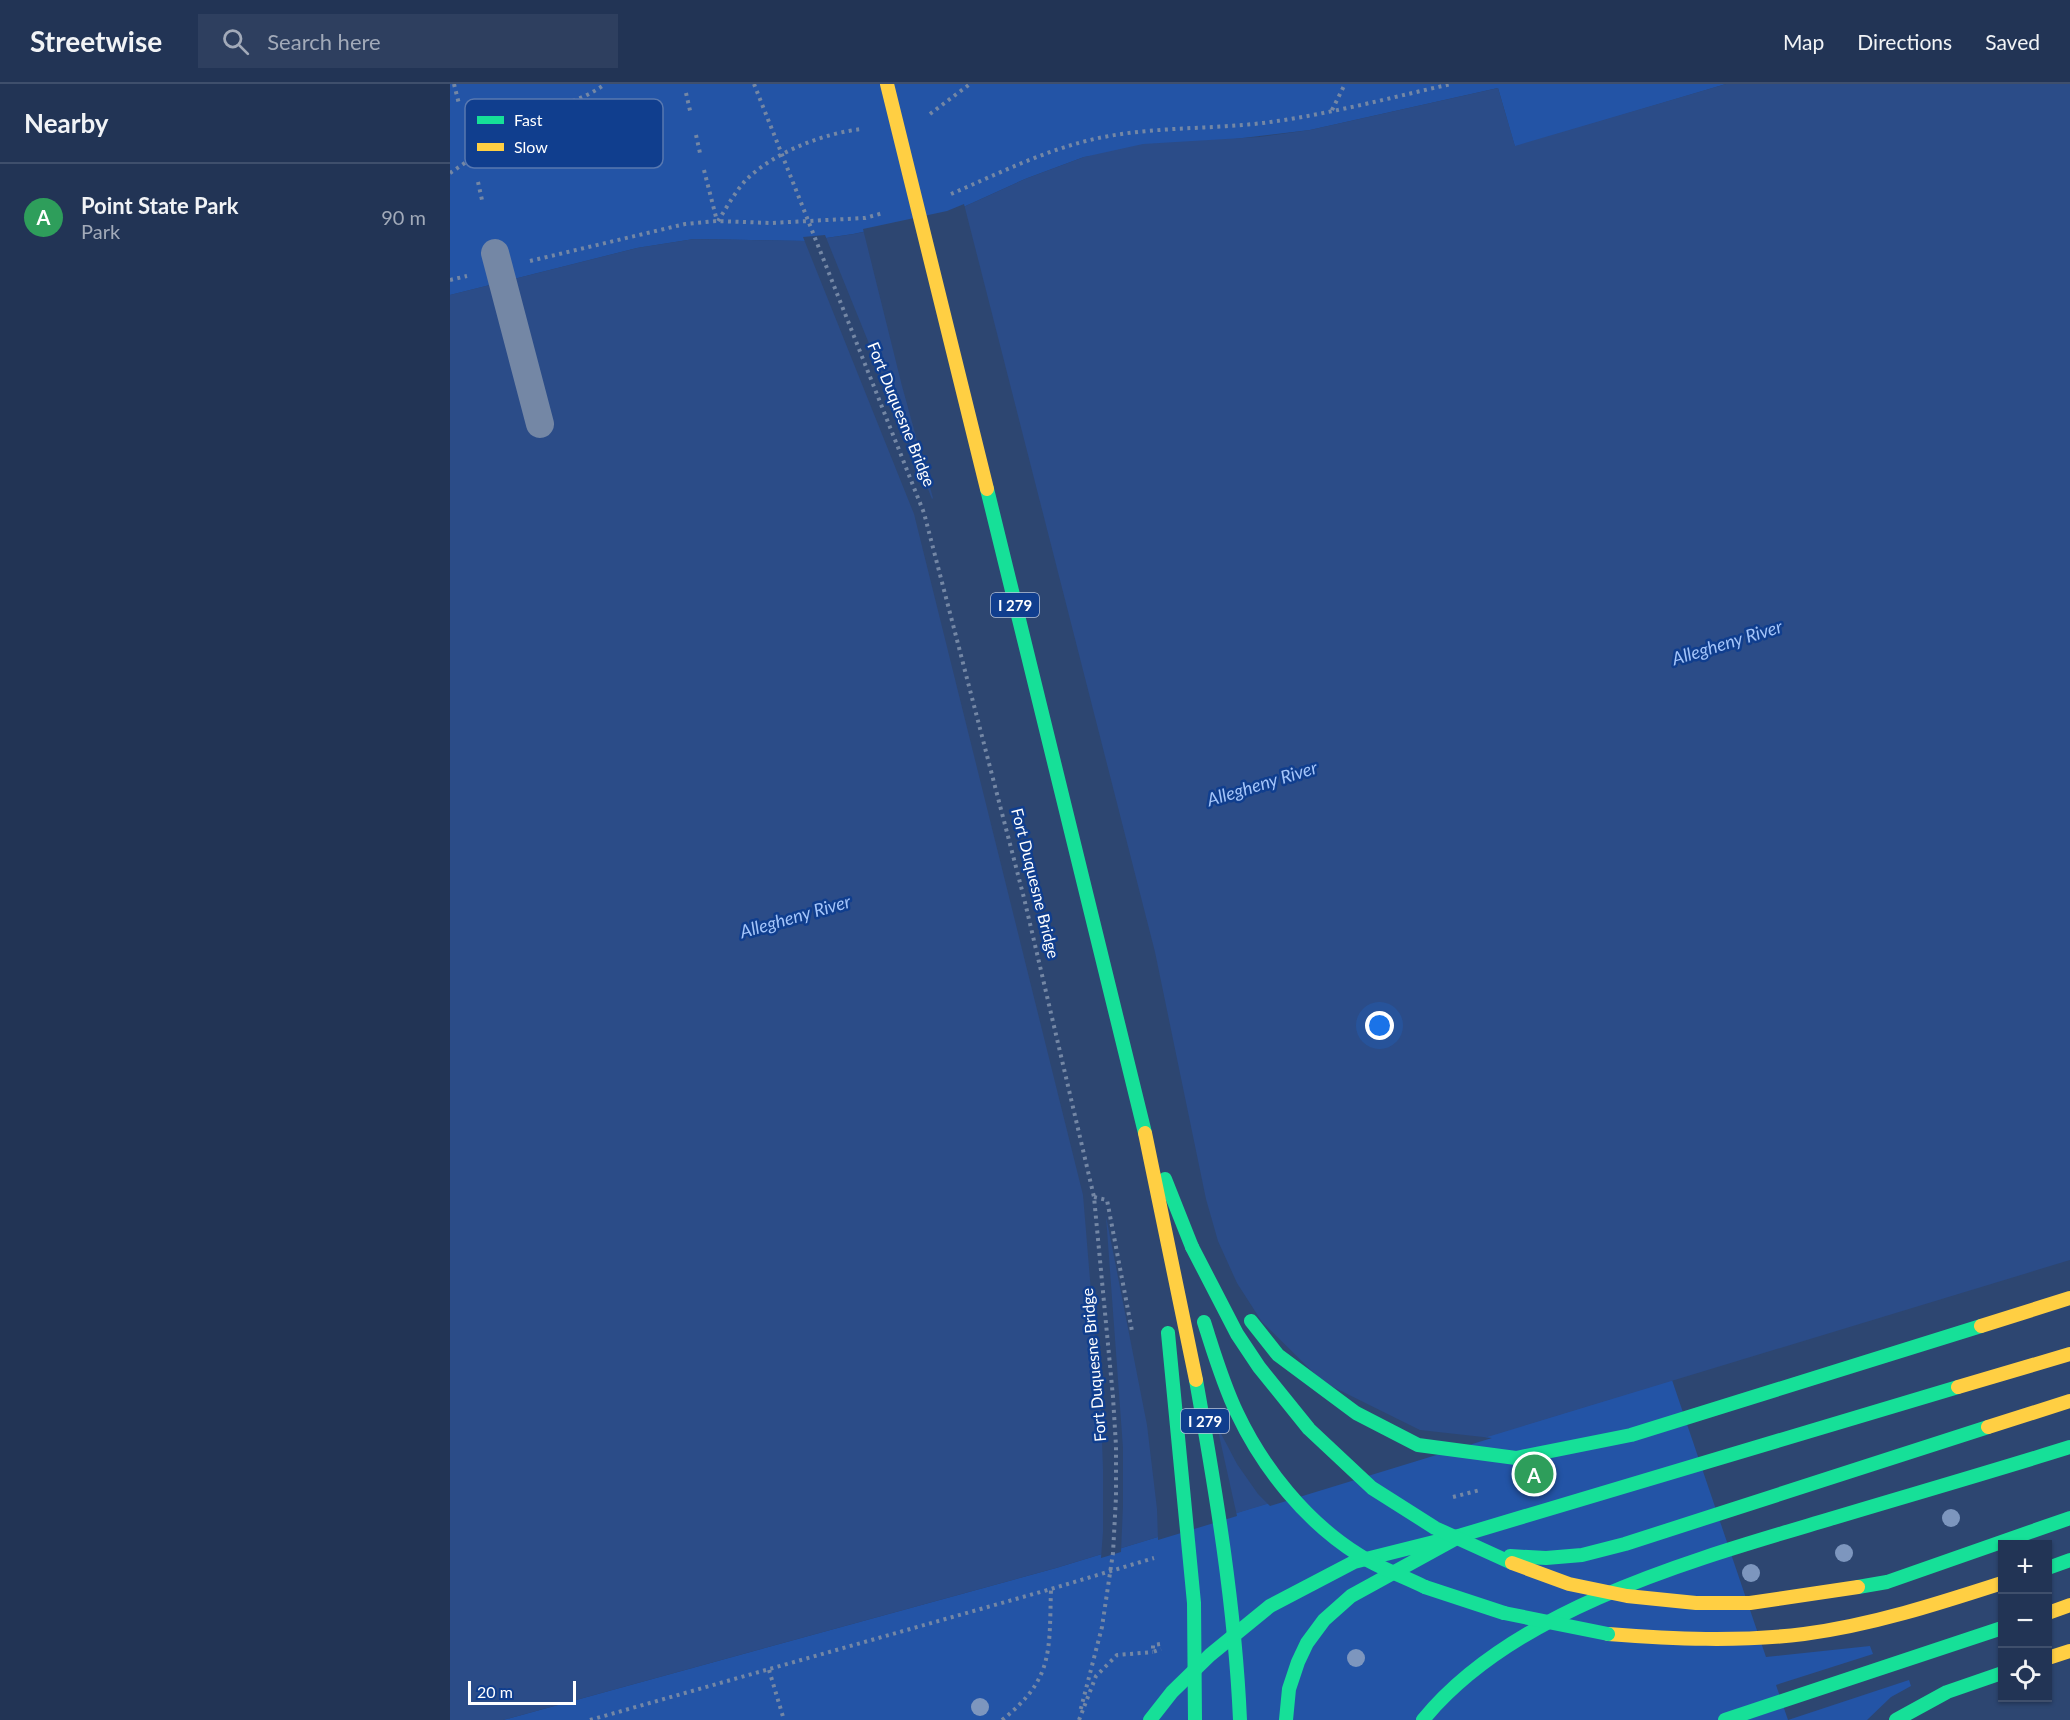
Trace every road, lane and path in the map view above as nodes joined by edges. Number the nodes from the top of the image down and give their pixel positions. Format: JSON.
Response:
{"nodes":[{"id":1,"x":454,"y":84,"type":"edge"},
{"id":2,"x":605,"y":84,"type":"edge"},
{"id":3,"x":754,"y":84,"type":"edge"},
{"id":4,"x":887,"y":84,"type":"edge"},
{"id":5,"x":970,"y":84,"type":"edge"},
{"id":6,"x":1345,"y":84,"type":"edge"},
{"id":7,"x":1451,"y":84,"type":"edge"},
{"id":8,"x":686,"y":93,"type":"dead end"},
{"id":9,"x":579,"y":99,"type":"edge"},
{"id":10,"x":459,"y":104,"type":"dead end"},
{"id":11,"x":1357,"y":105,"type":"dead end"},
{"id":12,"x":1331,"y":111,"type":"dead end"},
{"id":13,"x":691,"y":115,"type":"dead end"},
{"id":14,"x":926,"y":117,"type":"dead end"},
{"id":15,"x":872,"y":128,"type":"dead end"},
{"id":16,"x":696,"y":135,"type":"dead end"},
{"id":17,"x":700,"y":153,"type":"dead end"},
{"id":18,"x":465,"y":162,"type":"edge"},
{"id":19,"x":704,"y":170,"type":"dead end"},
{"id":20,"x":450,"y":172,"type":"edge"},
{"id":21,"x":478,"y":182,"type":"dead end"},
{"id":22,"x":482,"y":200,"type":"dead end"},
{"id":23,"x":495,"y":253,"type":"dead end"},
{"id":24,"x":540,"y":424,"type":"dead end"},
{"id":25,"x":1143,"y":1126,"type":"junction"},
{"id":26,"x":1192,"y":1247,"type":"junction"},
{"id":27,"x":1162,"y":1281,"type":"dead end"},
{"id":28,"x":1192,"y":1291,"type":"dead end"},
{"id":29,"x":2070,"y":1298,"type":"edge"},
{"id":30,"x":1166,"y":1314,"type":"dead end"},
{"id":31,"x":2070,"y":1354,"type":"edge"},
{"id":32,"x":1230,"y":1359,"type":"dead end"},
{"id":33,"x":2070,"y":1401,"type":"edge"},
{"id":34,"x":2070,"y":1447,"type":"edge"},
{"id":35,"x":1357,"y":1494,"type":"dead end"},
{"id":36,"x":2070,"y":1518,"type":"edge"},
{"id":37,"x":1462,"y":1535,"type":"junction"},
{"id":38,"x":2070,"y":1560,"type":"edge"},
{"id":39,"x":2052,"y":1567,"type":"edge"},
{"id":40,"x":1998,"y":1584,"type":"edge"},
{"id":41,"x":2070,"y":1605,"type":"edge"},
{"id":42,"x":2052,"y":1611,"type":"edge"},
{"id":43,"x":1998,"y":1629,"type":"edge"},
{"id":44,"x":2070,"y":1651,"type":"edge"},
{"id":45,"x":1153,"y":1652,"type":"dead end"},
{"id":46,"x":2052,"y":1657,"type":"edge"},
{"id":47,"x":769,"y":1670,"type":"junction"},
{"id":48,"x":1998,"y":1674,"type":"edge"},
{"id":49,"x":590,"y":1720,"type":"edge"},
{"id":50,"x":784,"y":1720,"type":"edge"},
{"id":51,"x":1002,"y":1720,"type":"edge"},
{"id":52,"x":1078,"y":1720,"type":"edge"},
{"id":53,"x":1150,"y":1720,"type":"edge"},
{"id":54,"x":1195,"y":1720,"type":"edge"},
{"id":55,"x":1240,"y":1720,"type":"edge"},
{"id":56,"x":1286,"y":1720,"type":"edge"},
{"id":57,"x":1423,"y":1720,"type":"edge"},
{"id":58,"x":1725,"y":1720,"type":"edge"},
{"id":59,"x":1896,"y":1720,"type":"edge"}],
"edges":[{"from":1,"to":10,"type":"path"},
{"from":2,"to":9,"type":"path"},
{"from":3,"to":52,"type":"path","name":"Fort Duquesne Bridge","bridge":true},
{"from":4,"to":25,"type":"main road","number":"I 279","bridge":true},
{"from":5,"to":14,"type":"path"},
{"from":6,"to":12,"type":"path"},
{"from":7,"to":11,"type":"path"},
{"from":8,"to":13,"type":"path"},
{"from":15,"to":19,"type":"path"},
{"from":16,"to":17,"type":"path"},
{"from":18,"to":20,"type":"path"},
{"from":21,"to":22,"type":"path"},
{"from":23,"to":24,"type":"street"},
{"from":25,"to":26,"type":"main road","bridge":true},
{"from":25,"to":27,"type":"main road","number":"I 279","bridge":true},
{"from":25,"to":28,"type":"main road","bridge":true},
{"from":25,"to":55,"type":"main road","number":"I 279","bridge":true},
{"from":26,"to":29,"type":"main road","bridge":true},
{"from":26,"to":36,"type":"main road","bridge":true},
{"from":30,"to":54,"type":"main road","number":"I 279","bridge":true},
{"from":31,"to":37,"type":"main road"},
{"from":32,"to":40,"type":"main road","bridge":true},
{"from":33,"to":35,"type":"main road","bridge":true},
{"from":34,"to":57,"type":"main road"},
{"from":37,"to":53,"type":"main road"},
{"from":37,"to":56,"type":"main road"},
{"from":38,"to":39,"type":"main road"},
{"from":41,"to":42,"type":"main road"},
{"from":43,"to":58,"type":"main road"},
{"from":44,"to":46,"type":"main road"},
{"from":45,"to":52,"type":"path"},
{"from":47,"to":49,"type":"path"},
{"from":47,"to":50,"type":"path"},
{"from":47,"to":51,"type":"path"},
{"from":48,"to":59,"type":"main road"}]}
